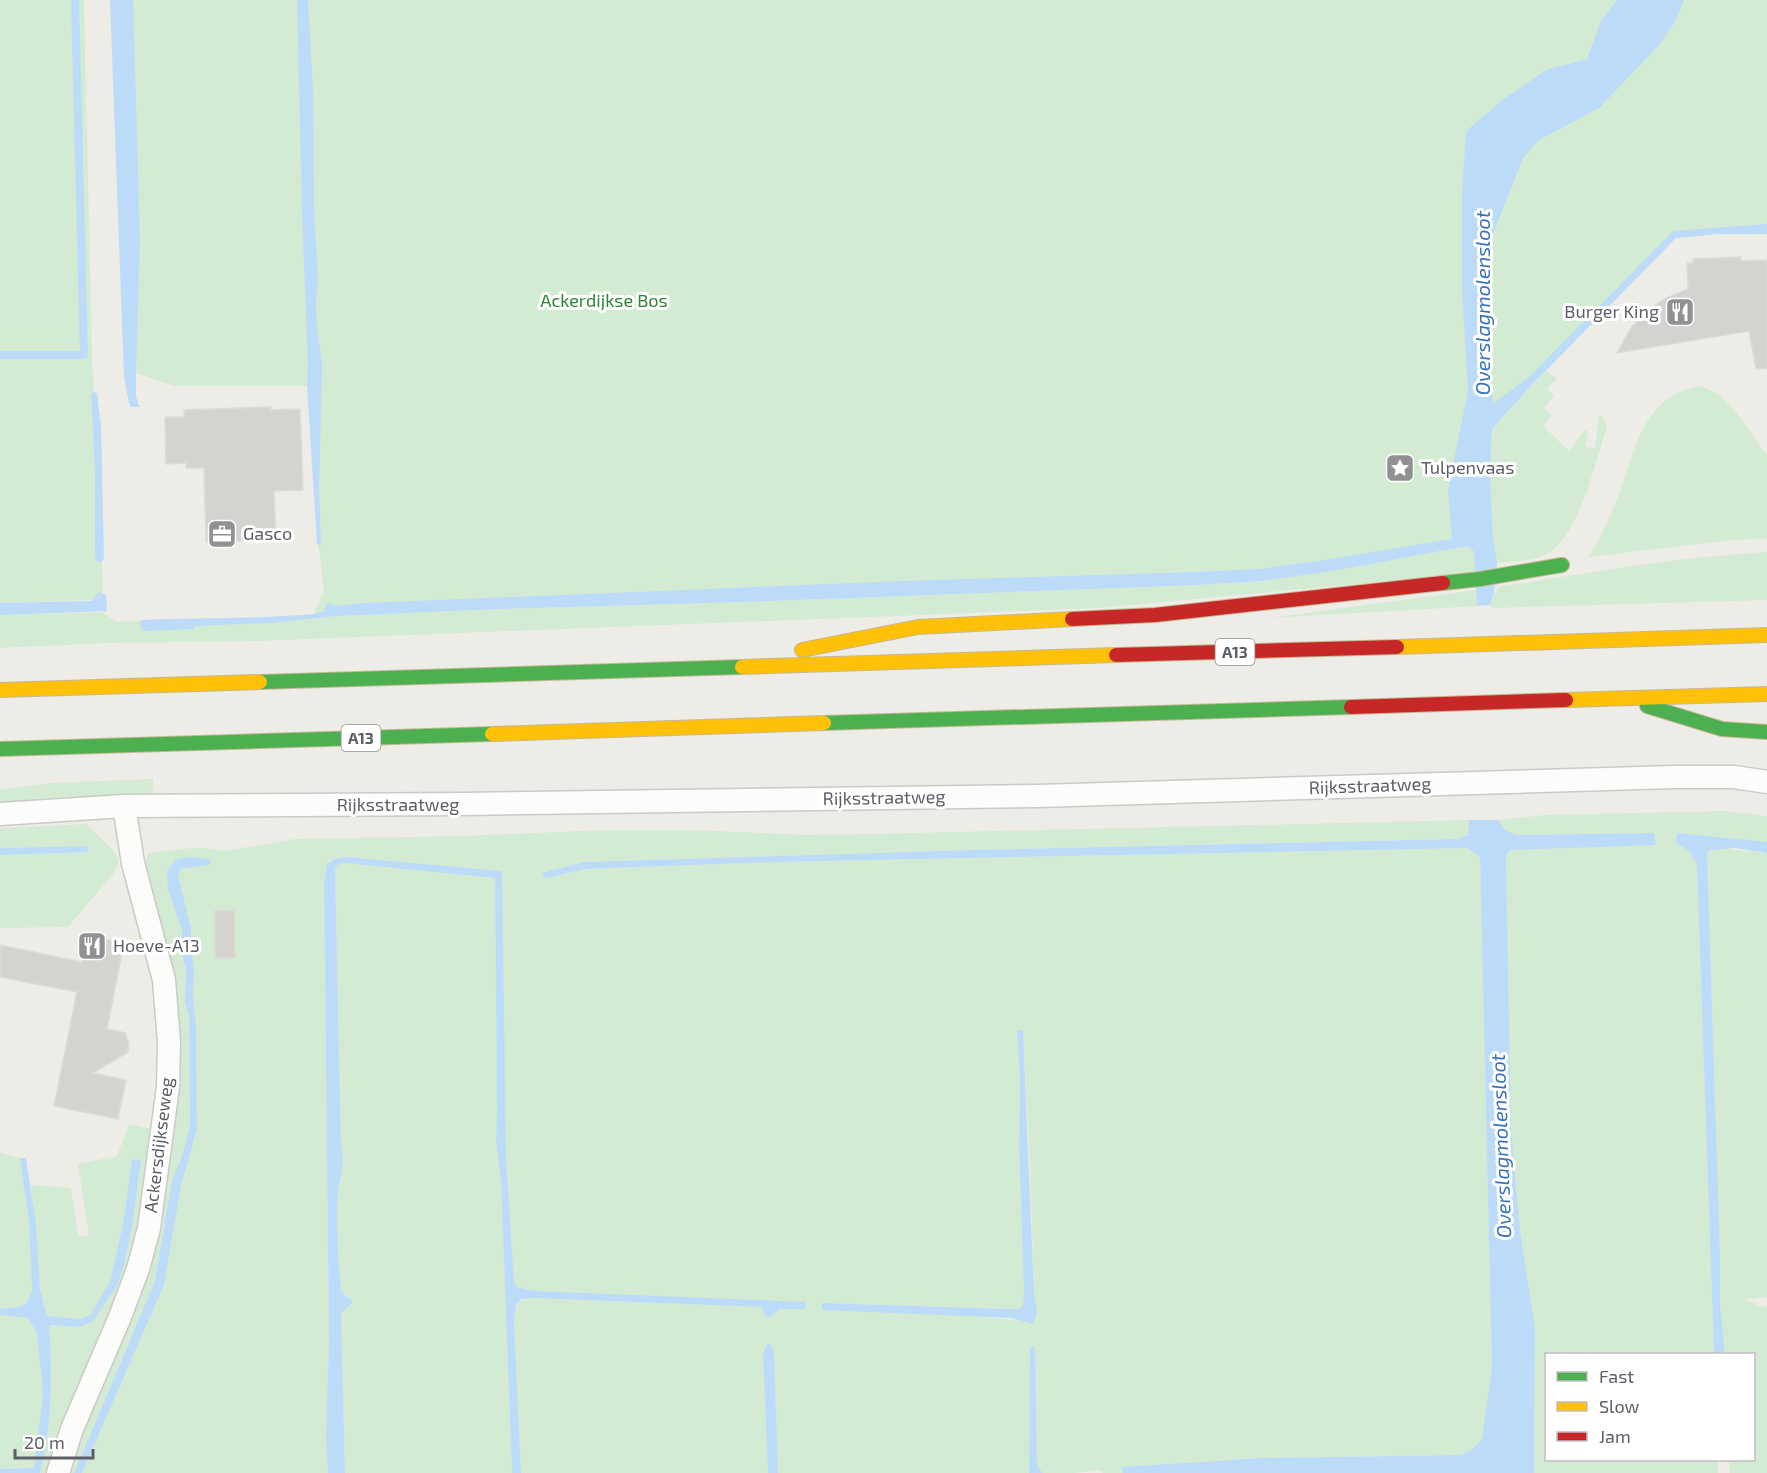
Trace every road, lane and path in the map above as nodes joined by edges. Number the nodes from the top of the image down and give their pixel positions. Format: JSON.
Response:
{"nodes":[{"id":1,"x":1562,"y":565,"type":"dead end"},
{"id":2,"x":1767,"y":635,"type":"edge"},
{"id":3,"x":703,"y":669,"type":"junction"},
{"id":4,"x":0,"y":690,"type":"edge"},
{"id":5,"x":1767,"y":694,"type":"edge"},
{"id":6,"x":1622,"y":698,"type":"junction"},
{"id":7,"x":1767,"y":732,"type":"edge"},
{"id":8,"x":0,"y":749,"type":"edge"},
{"id":9,"x":1767,"y":782,"type":"edge"},
{"id":10,"x":124,"y":806,"type":"junction"},
{"id":11,"x":0,"y":814,"type":"edge"},
{"id":12,"x":57,"y":1473,"type":"edge"}],
"edges":[{"from":1,"to":3,"type":"highway","number":"A13"},
{"from":2,"to":3,"type":"highway","number":"A13"},
{"from":3,"to":4,"type":"highway","number":"A13"},
{"from":5,"to":6,"type":"highway","number":"A13"},
{"from":6,"to":7,"type":"highway","number":"A13"},
{"from":6,"to":8,"type":"highway","number":"A13"},
{"from":9,"to":10,"type":"street","name":"Rijksstraatweg"},
{"from":10,"to":11,"type":"street","name":"Rijksstraatweg"},
{"from":10,"to":12,"type":"street","name":"Ackersdijkseweg"}]}
